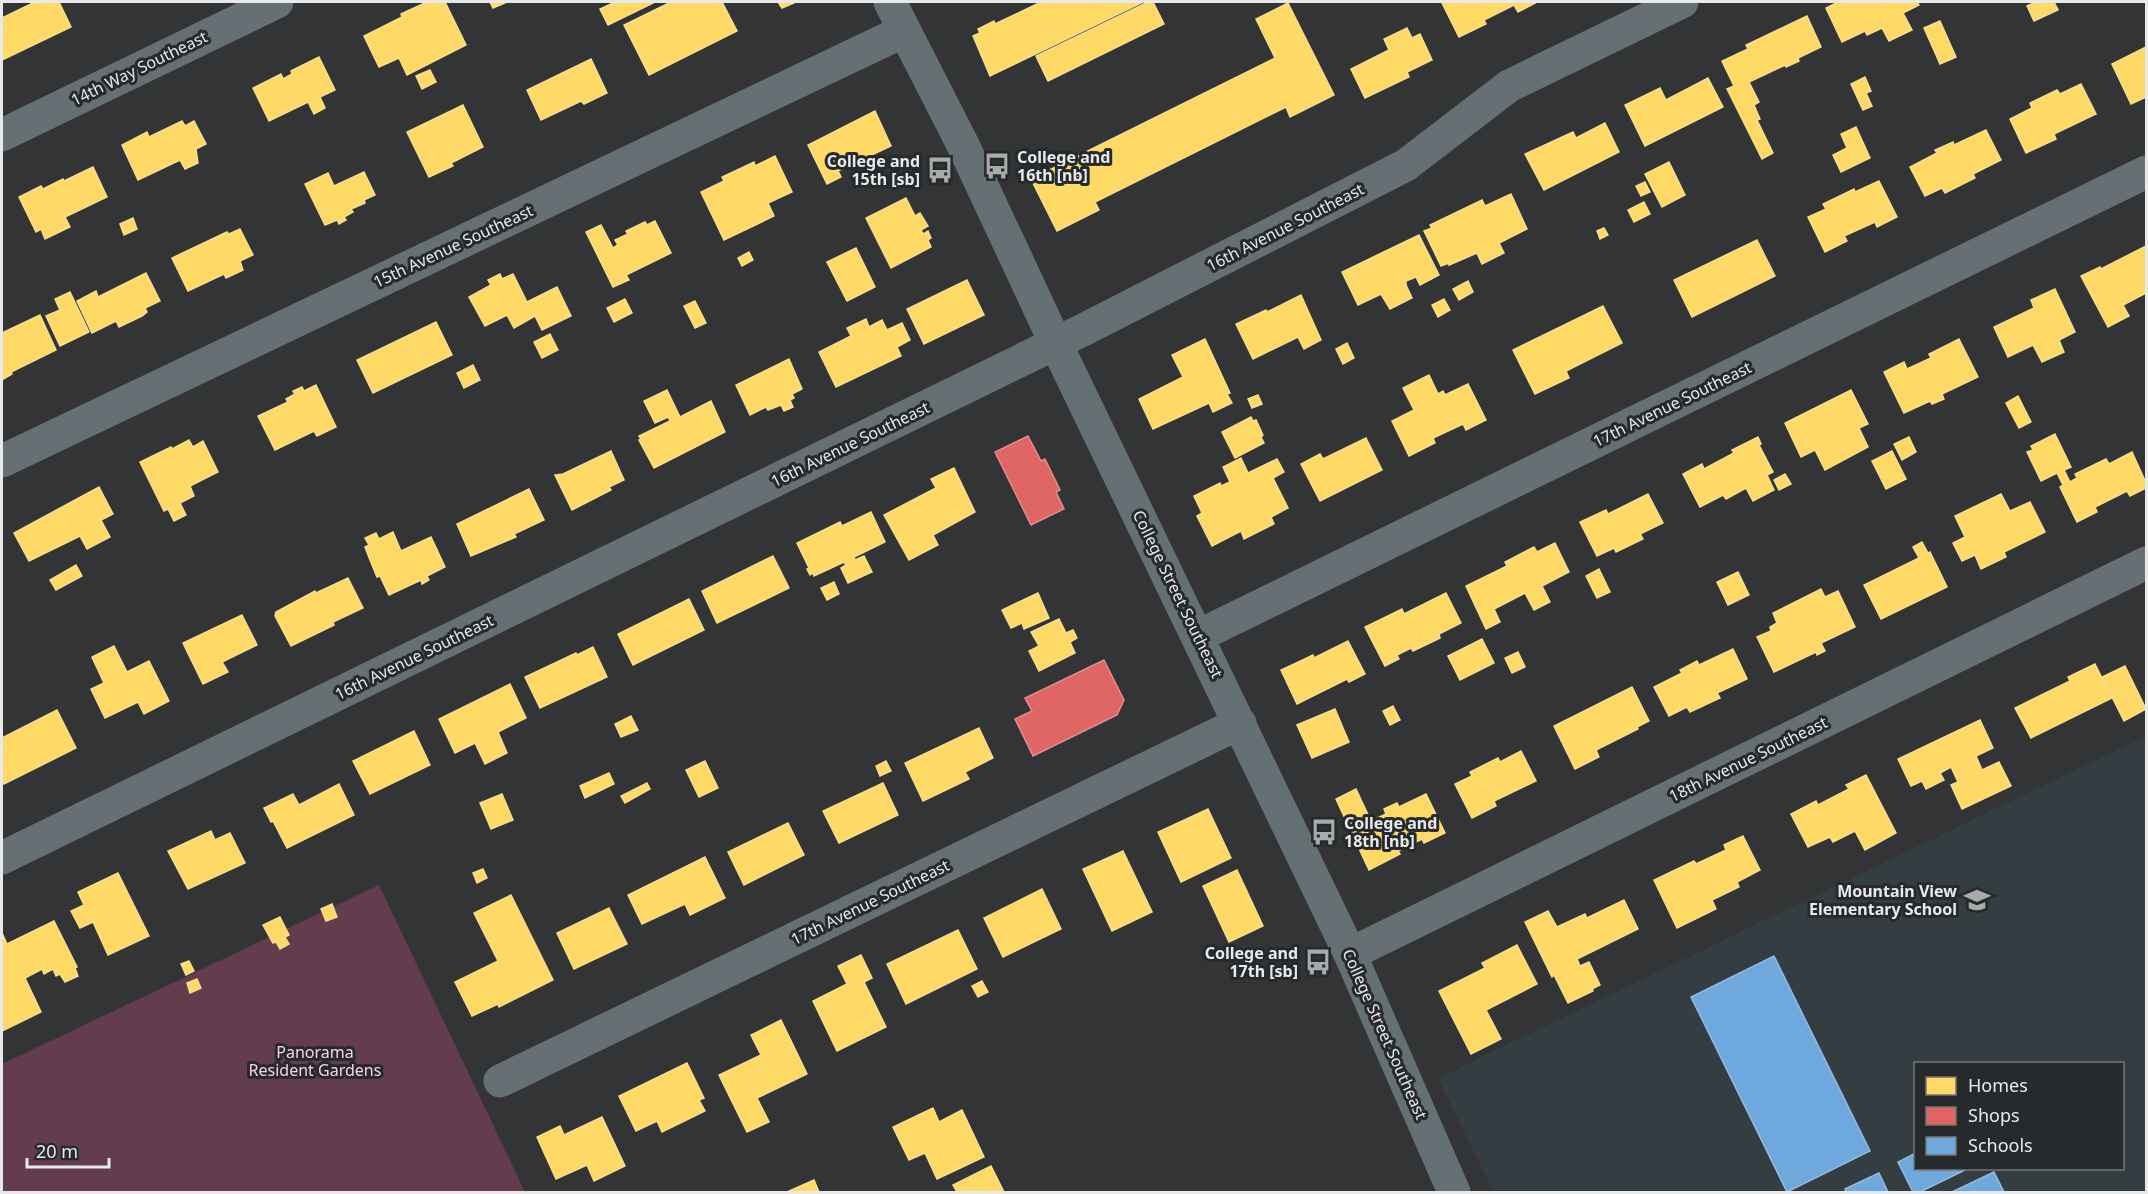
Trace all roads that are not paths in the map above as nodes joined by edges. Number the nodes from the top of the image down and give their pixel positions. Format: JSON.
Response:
{"nodes":[{"id":1,"x":277,"y":2,"type":"edge"},
{"id":2,"x":890,"y":2,"type":"edge"},
{"id":3,"x":1682,"y":2,"type":"edge"},
{"id":4,"x":904,"y":31,"type":"junction"},
{"id":5,"x":2,"y":135,"type":"edge"},
{"id":6,"x":2146,"y":172,"type":"edge"},
{"id":7,"x":1056,"y":344,"type":"junction"},
{"id":8,"x":2,"y":461,"type":"edge"},
{"id":9,"x":2146,"y":563,"type":"edge"},
{"id":10,"x":1198,"y":636,"type":"junction"},
{"id":11,"x":1240,"y":723,"type":"junction"},
{"id":12,"x":2,"y":858,"type":"edge"},
{"id":13,"x":1350,"y":954,"type":"junction"},
{"id":14,"x":500,"y":1081,"type":"dead end"},
{"id":15,"x":1455,"y":1192,"type":"edge"}],
"edges":[{"from":1,"to":5,"type":"street","name":"14th Way Southeast"},
{"from":2,"to":4,"type":"main road","name":"College Street Southeast"},
{"from":3,"to":7,"type":"street","name":"16th Avenue Southeast"},
{"from":4,"to":7,"type":"main road","name":"College Street Southeast"},
{"from":4,"to":8,"type":"street","name":"15th Avenue Southeast"},
{"from":6,"to":10,"type":"street","name":"17th Avenue Southeast"},
{"from":7,"to":10,"type":"main road","name":"College Street Southeast"},
{"from":7,"to":12,"type":"street","name":"16th Avenue Southeast"},
{"from":9,"to":13,"type":"street","name":"18th Avenue Southeast"},
{"from":10,"to":11,"type":"main road","name":"College Street Southeast"},
{"from":11,"to":13,"type":"main road","name":"College Street Southeast"},
{"from":11,"to":14,"type":"street","name":"17th Avenue Southeast"},
{"from":13,"to":15,"type":"main road","name":"College Street Southeast"}]}
